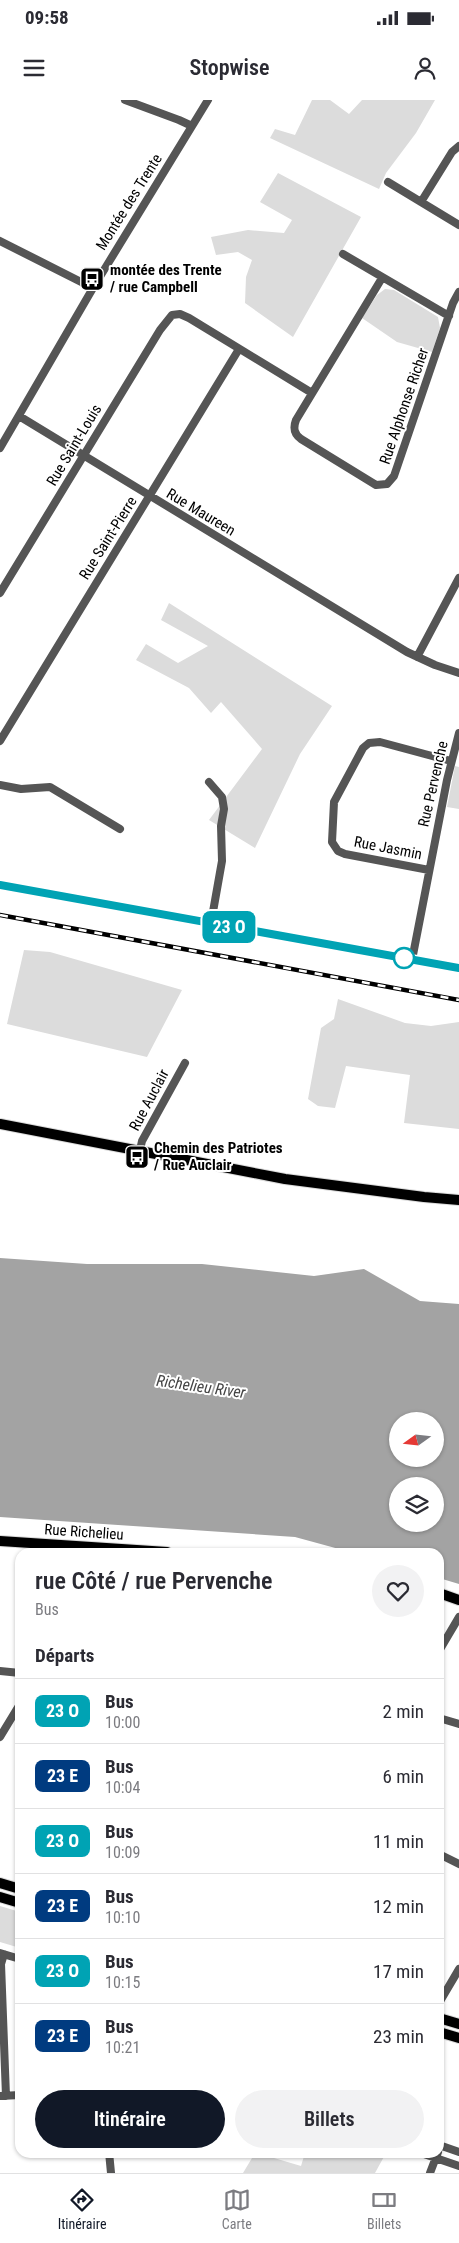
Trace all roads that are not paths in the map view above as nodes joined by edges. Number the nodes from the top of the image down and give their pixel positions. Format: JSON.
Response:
{"nodes":[{"id":1,"x":125,"y":100,"type":"edge"},
{"id":2,"x":208,"y":100,"type":"edge"},
{"id":3,"x":192,"y":126,"type":"junction"},
{"id":4,"x":459,"y":146,"type":"edge"},
{"id":5,"x":388,"y":182,"type":"dead end"},
{"id":6,"x":421,"y":202,"type":"junction"},
{"id":7,"x":459,"y":224,"type":"edge"},
{"id":8,"x":0,"y":241,"type":"edge"},
{"id":9,"x":343,"y":254,"type":"dead end"},
{"id":10,"x":382,"y":278,"type":"junction"},
{"id":11,"x":93,"y":288,"type":"junction"},
{"id":12,"x":459,"y":292,"type":"edge"},
{"id":13,"x":449,"y":316,"type":"junction"},
{"id":14,"x":239,"y":349,"type":"junction"},
{"id":15,"x":312,"y":393,"type":"junction"},
{"id":16,"x":19,"y":416,"type":"junction"},
{"id":17,"x":0,"y":448,"type":"edge"},
{"id":18,"x":84,"y":456,"type":"junction"},
{"id":19,"x":150,"y":496,"type":"junction"},
{"id":20,"x":459,"y":578,"type":"edge"},
{"id":21,"x":0,"y":593,"type":"edge"},
{"id":22,"x":417,"y":658,"type":"junction"},
{"id":23,"x":459,"y":673,"type":"edge"},
{"id":24,"x":459,"y":733,"type":"edge"},
{"id":25,"x":0,"y":740,"type":"edge"},
{"id":26,"x":451,"y":761,"type":"junction"},
{"id":27,"x":209,"y":782,"type":"dead end"},
{"id":28,"x":0,"y":785,"type":"edge"},
{"id":29,"x":120,"y":829,"type":"dead end"},
{"id":30,"x":429,"y":870,"type":"junction"},
{"id":31,"x":0,"y":885,"type":"edge"},
{"id":32,"x":211,"y":924,"type":"junction"},
{"id":33,"x":412,"y":960,"type":"junction"},
{"id":34,"x":459,"y":968,"type":"edge"},
{"id":35,"x":185,"y":1063,"type":"dead end"},
{"id":36,"x":0,"y":1124,"type":"edge"},
{"id":37,"x":140,"y":1150,"type":"junction"},
{"id":38,"x":459,"y":1200,"type":"edge"},
{"id":39,"x":0,"y":1541,"type":"edge"},
{"id":40,"x":106,"y":1548,"type":"edge"},
{"id":41,"x":444,"y":1595,"type":"edge"},
{"id":42,"x":459,"y":1600,"type":"edge"},
{"id":43,"x":459,"y":1617,"type":"edge"},
{"id":44,"x":444,"y":1642,"type":"edge"},
{"id":45,"x":0,"y":1671,"type":"edge"},
{"id":46,"x":15,"y":1672,"type":"edge"},
{"id":47,"x":15,"y":1712,"type":"edge"},
{"id":48,"x":444,"y":1720,"type":"edge"},
{"id":49,"x":459,"y":1724,"type":"edge"},
{"id":50,"x":0,"y":1737,"type":"edge"},
{"id":51,"x":444,"y":1856,"type":"edge"},
{"id":52,"x":459,"y":1864,"type":"edge"},
{"id":53,"x":0,"y":1883,"type":"edge"},
{"id":54,"x":15,"y":1888,"type":"edge"},
{"id":55,"x":0,"y":1897,"type":"edge"},
{"id":56,"x":15,"y":1902,"type":"edge"},
{"id":57,"x":2,"y":1954,"type":"edge"},
{"id":58,"x":15,"y":1958,"type":"edge"},
{"id":59,"x":459,"y":1969,"type":"edge"},
{"id":60,"x":444,"y":1994,"type":"edge"},
{"id":61,"x":444,"y":2020,"type":"edge"},
{"id":62,"x":459,"y":2024,"type":"edge"},
{"id":63,"x":444,"y":2034,"type":"edge"},
{"id":64,"x":459,"y":2038,"type":"edge"},
{"id":65,"x":3,"y":2096,"type":"edge"},
{"id":66,"x":444,"y":2151,"type":"edge"},
{"id":67,"x":459,"y":2152,"type":"edge"},
{"id":68,"x":444,"y":2155,"type":"edge"},
{"id":69,"x":110,"y":2158,"type":"edge"},
{"id":70,"x":436,"y":2158,"type":"edge"},
{"id":71,"x":459,"y":2166,"type":"edge"},
{"id":72,"x":110,"y":2173,"type":"edge"},
{"id":73,"x":430,"y":2173,"type":"edge"}],
"edges":[{"from":1,"to":3,"type":"street"},
{"from":2,"to":3,"type":"street","name":"Montée des Trente"},
{"from":3,"to":11,"type":"street","name":"Montée des Trente"},
{"from":4,"to":6,"type":"street"},
{"from":5,"to":6,"type":"street"},
{"from":6,"to":7,"type":"street"},
{"from":8,"to":11,"type":"street"},
{"from":9,"to":10,"type":"street"},
{"from":10,"to":13,"type":"street"},
{"from":10,"to":15,"type":"street","name":"Rue Alphonse Richer"},
{"from":11,"to":16,"type":"street","name":"Montée des Trente"},
{"from":12,"to":13,"type":"street","name":"Rue Alphonse Richer"},
{"from":13,"to":15,"type":"street","name":"Rue Alphonse Richer"},
{"from":14,"to":15,"type":"street"},
{"from":14,"to":18,"type":"street","name":"Rue Saint-Louis"},
{"from":14,"to":19,"type":"street","name":"Rue Saint-Pierre"},
{"from":16,"to":17,"type":"street","name":"Montée des Trente"},
{"from":16,"to":18,"type":"street","name":"Rue Maureen"},
{"from":18,"to":19,"type":"street","name":"Rue Maureen"},
{"from":18,"to":21,"type":"street","name":"Rue Saint-Louis"},
{"from":19,"to":22,"type":"street","name":"Rue Maureen"},
{"from":19,"to":25,"type":"street","name":"Rue Saint-Pierre"},
{"from":20,"to":22,"type":"street"},
{"from":22,"to":23,"type":"street","name":"Rue Maureen"},
{"from":24,"to":26,"type":"street","name":"Rue Pervenche"},
{"from":26,"to":30,"type":"street","name":"Rue Pervenche"},
{"from":26,"to":30,"type":"street","name":"Rue Jasmin"},
{"from":27,"to":32,"type":"street"},
{"from":28,"to":29,"type":"street"},
{"from":30,"to":33,"type":"street","name":"Rue Pervenche"},
{"from":31,"to":32,"type":"street"},
{"from":32,"to":33,"type":"street"},
{"from":33,"to":34,"type":"street"},
{"from":35,"to":37,"type":"street","name":"Rue Auclair"},
{"from":36,"to":37,"type":"main road"},
{"from":37,"to":38,"type":"main road"},
{"from":39,"to":40,"type":"main road","name":"Rue Richelieu"},
{"from":41,"to":42,"type":"main road"},
{"from":43,"to":44,"type":"street"},
{"from":45,"to":46,"type":"street"},
{"from":47,"to":50,"type":"street"},
{"from":48,"to":49,"type":"street"},
{"from":51,"to":52,"type":"street"},
{"from":53,"to":54,"type":"main road"},
{"from":55,"to":56,"type":"main road"},
{"from":57,"to":58,"type":"street"},
{"from":57,"to":65,"type":"street"},
{"from":59,"to":60,"type":"street"},
{"from":61,"to":62,"type":"main road"},
{"from":63,"to":64,"type":"main road"},
{"from":66,"to":67,"type":"street"},
{"from":68,"to":71,"type":"street"},
{"from":69,"to":72,"type":"street"},
{"from":70,"to":73,"type":"street"}]}
